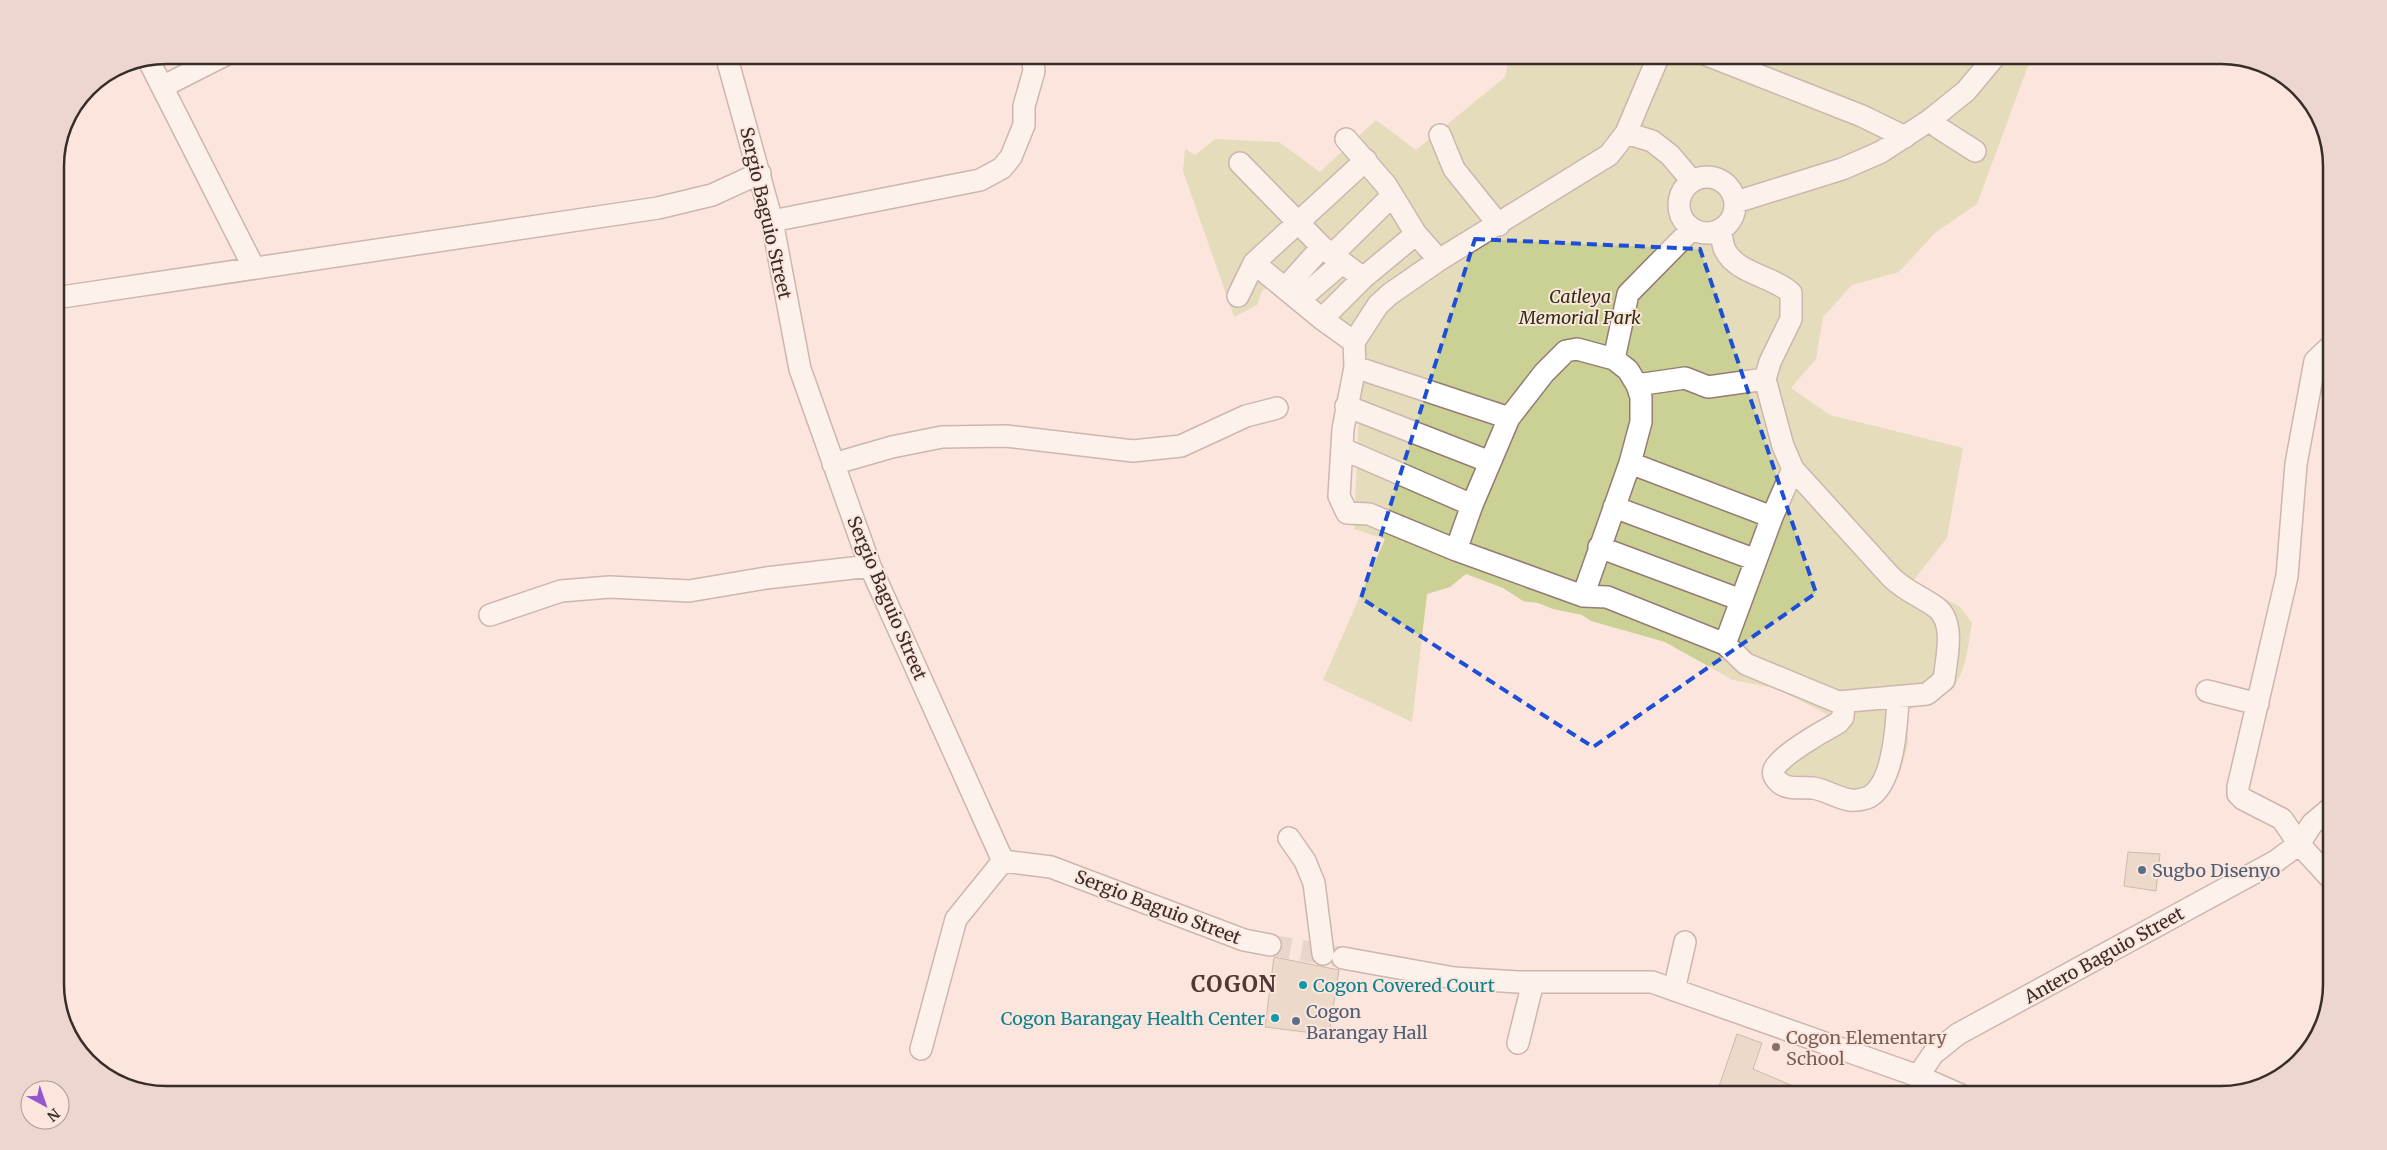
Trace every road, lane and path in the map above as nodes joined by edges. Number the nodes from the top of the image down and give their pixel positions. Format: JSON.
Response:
{"nodes":[{"id":1,"x":207,"y":64,"type":"edge"},
{"id":2,"x":729,"y":64,"type":"edge"},
{"id":3,"x":1033,"y":64,"type":"edge"},
{"id":4,"x":1655,"y":64,"type":"edge"},
{"id":5,"x":1730,"y":64,"type":"edge"},
{"id":6,"x":1988,"y":64,"type":"edge"},
{"id":7,"x":151,"y":65,"type":"edge"},
{"id":8,"x":162,"y":87,"type":"junction"},
{"id":9,"x":1930,"y":120,"type":"junction"},
{"id":10,"x":1626,"y":133,"type":"junction"},
{"id":11,"x":1440,"y":135,"type":"dead end"},
{"id":12,"x":1905,"y":137,"type":"junction"},
{"id":13,"x":1346,"y":139,"type":"dead end"},
{"id":14,"x":1975,"y":151,"type":"dead end"},
{"id":15,"x":1366,"y":160,"type":"junction"},
{"id":16,"x":1240,"y":163,"type":"dead end"},
{"id":17,"x":760,"y":174,"type":"junction"},
{"id":18,"x":1692,"y":181,"type":"junction"},
{"id":19,"x":1392,"y":196,"type":"junction"},
{"id":20,"x":1736,"y":202,"type":"junction"},
{"id":21,"x":772,"y":221,"type":"junction"},
{"id":22,"x":1299,"y":221,"type":"junction"},
{"id":23,"x":1499,"y":225,"type":"junction"},
{"id":24,"x":1692,"y":230,"type":"junction"},
{"id":25,"x":1720,"y":230,"type":"junction"},
{"id":26,"x":1416,"y":234,"type":"junction"},
{"id":27,"x":1332,"y":255,"type":"junction"},
{"id":28,"x":1439,"y":260,"type":"junction"},
{"id":29,"x":1254,"y":262,"type":"junction"},
{"id":30,"x":254,"y":268,"type":"junction"},
{"id":31,"x":1363,"y":278,"type":"junction"},
{"id":32,"x":1292,"y":293,"type":"junction"},
{"id":33,"x":1238,"y":296,"type":"dead end"},
{"id":34,"x":64,"y":297,"type":"edge"},
{"id":35,"x":1322,"y":319,"type":"junction"},
{"id":36,"x":1354,"y":342,"type":"junction"},
{"id":37,"x":2323,"y":353,"type":"edge"},
{"id":38,"x":1614,"y":359,"type":"junction"},
{"id":39,"x":1355,"y":367,"type":"junction"},
{"id":40,"x":1765,"y":379,"type":"junction"},
{"id":41,"x":1636,"y":385,"type":"junction"},
{"id":42,"x":1346,"y":406,"type":"junction"},
{"id":43,"x":1277,"y":408,"type":"dead end"},
{"id":44,"x":1509,"y":418,"type":"junction"},
{"id":45,"x":1343,"y":449,"type":"junction"},
{"id":46,"x":1490,"y":462,"type":"junction"},
{"id":47,"x":1630,"y":463,"type":"junction"},
{"id":48,"x":833,"y":464,"type":"junction"},
{"id":49,"x":1793,"y":469,"type":"junction"},
{"id":50,"x":1472,"y":505,"type":"junction"},
{"id":51,"x":1614,"y":507,"type":"junction"},
{"id":52,"x":1772,"y":517,"type":"junction"},
{"id":53,"x":1599,"y":547,"type":"junction"},
{"id":54,"x":1456,"y":550,"type":"junction"},
{"id":55,"x":1756,"y":560,"type":"junction"},
{"id":56,"x":870,"y":566,"type":"junction"},
{"id":57,"x":1583,"y":596,"type":"junction"},
{"id":58,"x":1741,"y":600,"type":"junction"},
{"id":59,"x":490,"y":615,"type":"dead end"},
{"id":60,"x":1725,"y":644,"type":"junction"},
{"id":61,"x":2207,"y":691,"type":"dead end"},
{"id":62,"x":1898,"y":697,"type":"junction"},
{"id":63,"x":1844,"y":702,"type":"junction"},
{"id":64,"x":2258,"y":704,"type":"junction"},
{"id":65,"x":2323,"y":815,"type":"edge"},
{"id":66,"x":1289,"y":838,"type":"dead end"},
{"id":67,"x":2299,"y":844,"type":"junction"},
{"id":68,"x":1003,"y":861,"type":"junction"},
{"id":69,"x":2323,"y":870,"type":"edge"},
{"id":70,"x":1685,"y":942,"type":"dead end"},
{"id":71,"x":1270,"y":945,"type":"tunnel mouth"},
{"id":72,"x":1533,"y":982,"type":"junction"},
{"id":73,"x":1674,"y":990,"type":"junction"},
{"id":74,"x":1518,"y":1042,"type":"dead end"},
{"id":75,"x":921,"y":1049,"type":"dead end"},
{"id":76,"x":1918,"y":1076,"type":"junction"},
{"id":77,"x":1941,"y":1086,"type":"edge"}],
"edges":[{"from":1,"to":8,"type":"street"},
{"from":2,"to":17,"type":"street","name":"Sergio Baguio Street"},
{"from":3,"to":21,"type":"street"},
{"from":4,"to":10,"type":"street"},
{"from":5,"to":12,"type":"street"},
{"from":6,"to":9,"type":"street"},
{"from":7,"to":8,"type":"street"},
{"from":8,"to":30,"type":"street"},
{"from":9,"to":12,"type":"street"},
{"from":9,"to":14,"type":"street"},
{"from":10,"to":18,"type":"street"},
{"from":10,"to":23,"type":"street"},
{"from":11,"to":23,"type":"street"},
{"from":12,"to":20,"type":"street"},
{"from":13,"to":15,"type":"street"},
{"from":15,"to":19,"type":"street"},
{"from":15,"to":22,"type":"street"},
{"from":16,"to":22,"type":"street"},
{"from":17,"to":21,"type":"street","name":"Sergio Baguio Street"},
{"from":17,"to":30,"type":"street"},
{"from":18,"to":20,"type":"street"},
{"from":18,"to":24,"type":"street"},
{"from":19,"to":26,"type":"street"},
{"from":19,"to":27,"type":"street"},
{"from":20,"to":25,"type":"street"},
{"from":21,"to":48,"type":"street","name":"Sergio Baguio Street"},
{"from":22,"to":27,"type":"street"},
{"from":22,"to":29,"type":"street"},
{"from":23,"to":28,"type":"street"},
{"from":24,"to":25,"type":"street"},
{"from":24,"to":38,"type":"street"},
{"from":25,"to":40,"type":"street"},
{"from":26,"to":28,"type":"street"},
{"from":26,"to":31,"type":"street"},
{"from":27,"to":31,"type":"street"},
{"from":27,"to":32,"type":"street"},
{"from":28,"to":36,"type":"street"},
{"from":29,"to":32,"type":"street"},
{"from":29,"to":33,"type":"street"},
{"from":30,"to":34,"type":"street"},
{"from":31,"to":35,"type":"street"},
{"from":32,"to":35,"type":"street"},
{"from":35,"to":36,"type":"street"},
{"from":36,"to":39,"type":"street"},
{"from":37,"to":64,"type":"street"},
{"from":38,"to":41,"type":"street"},
{"from":38,"to":44,"type":"street"},
{"from":39,"to":42,"type":"street"},
{"from":39,"to":44,"type":"street"},
{"from":40,"to":41,"type":"street"},
{"from":40,"to":49,"type":"street"},
{"from":41,"to":47,"type":"street"},
{"from":42,"to":45,"type":"street"},
{"from":42,"to":46,"type":"street"},
{"from":43,"to":48,"type":"street"},
{"from":44,"to":46,"type":"street"},
{"from":45,"to":50,"type":"street"},
{"from":45,"to":54,"type":"street"},
{"from":46,"to":50,"type":"street"},
{"from":47,"to":51,"type":"street"},
{"from":47,"to":52,"type":"street"},
{"from":48,"to":56,"type":"street","name":"Sergio Baguio Street"},
{"from":49,"to":52,"type":"street"},
{"from":49,"to":62,"type":"street"},
{"from":50,"to":54,"type":"street"},
{"from":51,"to":53,"type":"street"},
{"from":51,"to":55,"type":"street"},
{"from":52,"to":55,"type":"street"},
{"from":53,"to":57,"type":"street"},
{"from":53,"to":58,"type":"street"},
{"from":54,"to":57,"type":"street"},
{"from":55,"to":58,"type":"street"},
{"from":56,"to":59,"type":"street"},
{"from":56,"to":68,"type":"street","name":"Sergio Baguio Street"},
{"from":57,"to":60,"type":"street"},
{"from":58,"to":60,"type":"street"},
{"from":60,"to":63,"type":"street"},
{"from":61,"to":64,"type":"street"},
{"from":62,"to":63,"type":"street"},
{"from":62,"to":63,"type":"street"},
{"from":64,"to":67,"type":"street"},
{"from":65,"to":67,"type":"street","name":"Antero Baguio Street"},
{"from":66,"to":72,"type":"street"},
{"from":67,"to":69,"type":"street"},
{"from":67,"to":76,"type":"street","name":"Antero Baguio Street"},
{"from":68,"to":71,"type":"street","name":"Sergio Baguio Street"},
{"from":68,"to":75,"type":"street"},
{"from":70,"to":73,"type":"street"},
{"from":72,"to":73,"type":"street"},
{"from":72,"to":74,"type":"street"},
{"from":73,"to":76,"type":"street"},
{"from":76,"to":77,"type":"street"}]}
